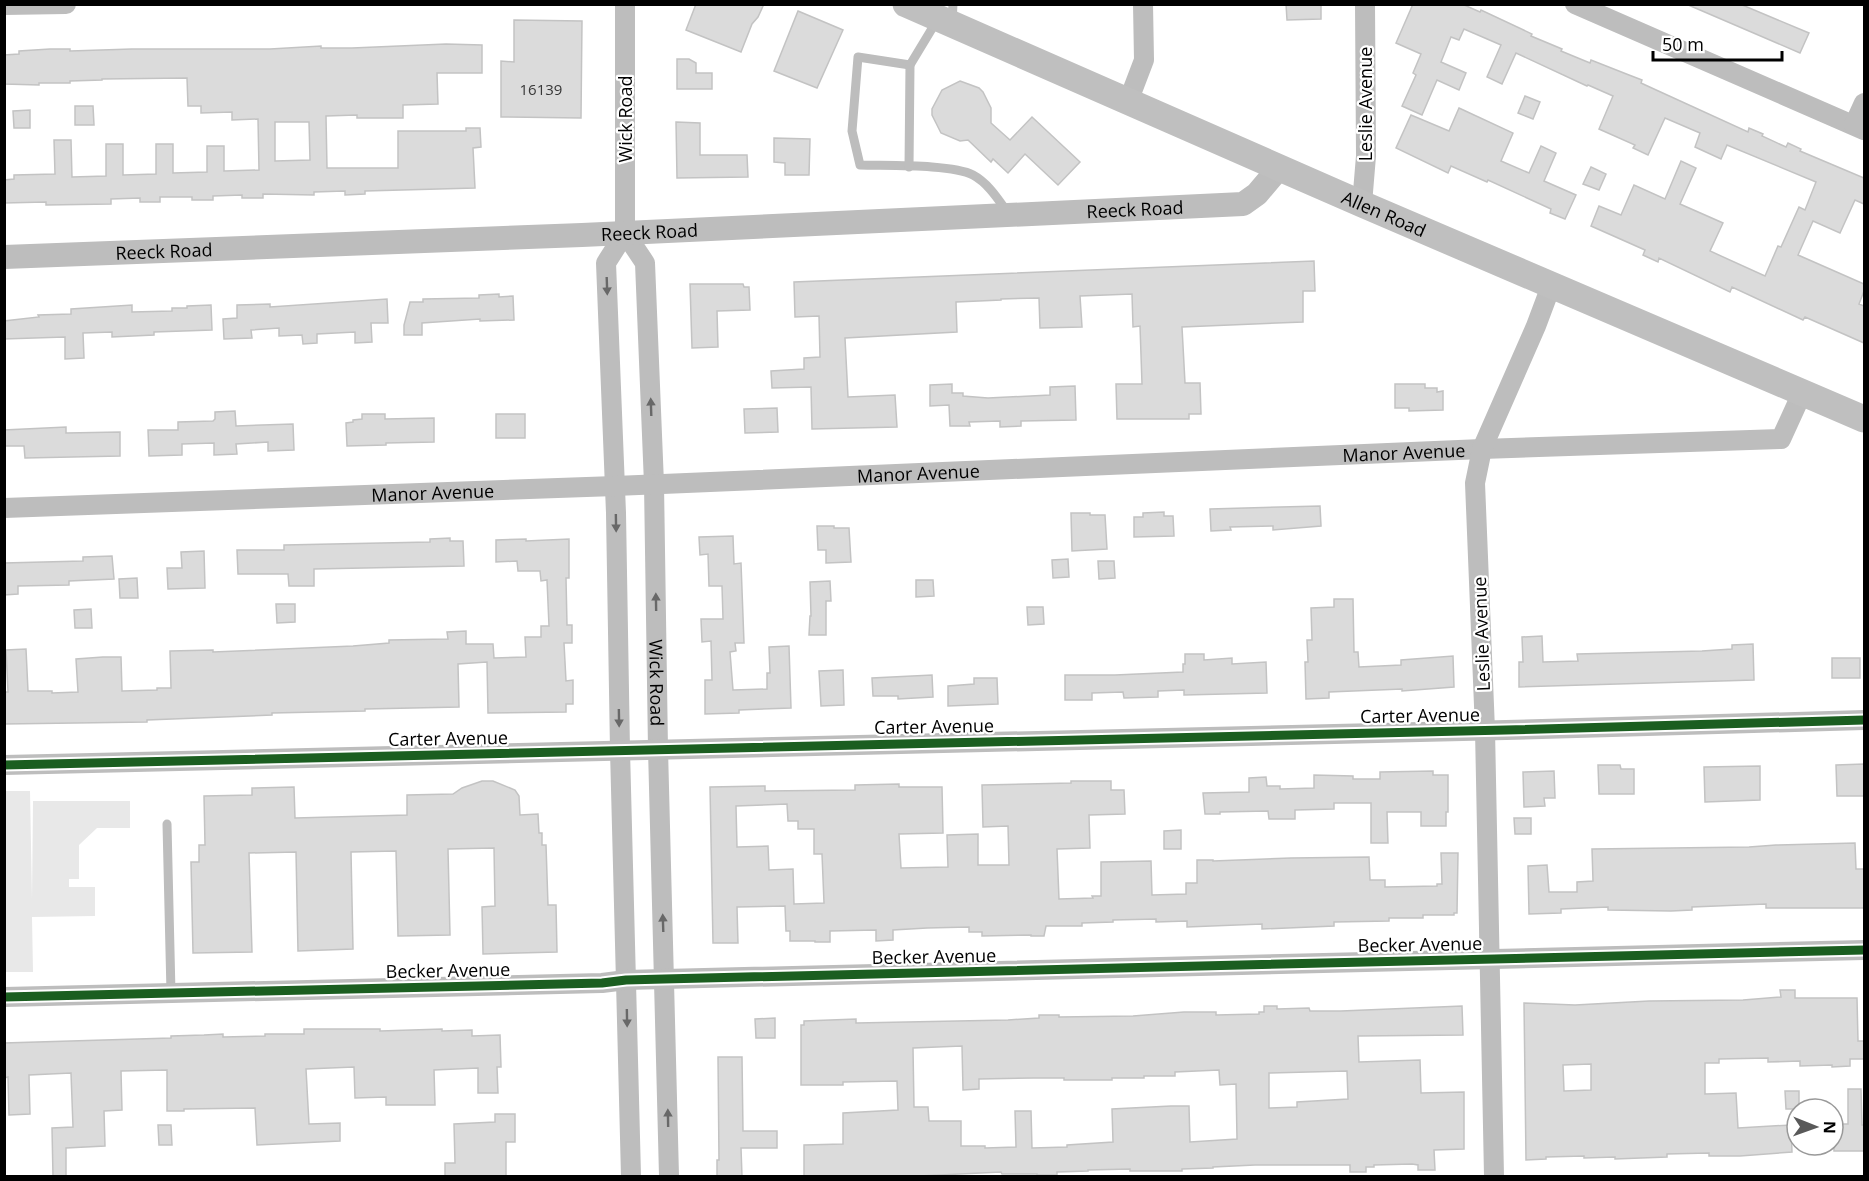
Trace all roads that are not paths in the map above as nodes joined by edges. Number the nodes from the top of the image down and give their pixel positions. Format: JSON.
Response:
{"nodes":[{"id":1,"x":66,"y":4,"type":"edge"},
{"id":2,"x":625,"y":4,"type":"edge"},
{"id":3,"x":906,"y":4,"type":"edge"},
{"id":4,"x":1143,"y":4,"type":"edge"},
{"id":5,"x":1365,"y":4,"type":"edge"},
{"id":6,"x":4,"y":6,"type":"edge"},
{"id":7,"x":1588,"y":7,"type":"edge"},
{"id":8,"x":947,"y":16,"type":"edge"},
{"id":9,"x":910,"y":65,"type":"junction"},
{"id":10,"x":1128,"y":102,"type":"junction"},
{"id":11,"x":1864,"y":103,"type":"edge"},
{"id":12,"x":1859,"y":128,"type":"edge"},
{"id":13,"x":909,"y":167,"type":"junction"},
{"id":14,"x":1279,"y":168,"type":"junction"},
{"id":15,"x":1362,"y":204,"type":"junction"},
{"id":16,"x":1009,"y":215,"type":"junction"},
{"id":17,"x":625,"y":233,"type":"junction"},
{"id":18,"x":4,"y":257,"type":"edge"},
{"id":19,"x":1551,"y":286,"type":"junction"},
{"id":20,"x":1802,"y":393,"type":"junction"},
{"id":21,"x":1864,"y":419,"type":"edge"},
{"id":22,"x":1482,"y":450,"type":"junction"},
{"id":23,"x":654,"y":484,"type":"junction"},
{"id":24,"x":615,"y":486,"type":"junction"},
{"id":25,"x":4,"y":508,"type":"edge"},
{"id":26,"x":1864,"y":720,"type":"edge"},
{"id":27,"x":1485,"y":730,"type":"junction"},
{"id":28,"x":658,"y":749,"type":"junction"},
{"id":29,"x":620,"y":750,"type":"junction"},
{"id":30,"x":4,"y":765,"type":"edge"},
{"id":31,"x":167,"y":824,"type":"dead end"},
{"id":32,"x":1864,"y":950,"type":"edge"},
{"id":33,"x":1489,"y":958,"type":"junction"},
{"id":34,"x":664,"y":979,"type":"junction"},
{"id":35,"x":626,"y":980,"type":"junction"},
{"id":36,"x":171,"y":993,"type":"junction"},
{"id":37,"x":4,"y":997,"type":"edge"},
{"id":38,"x":631,"y":1176,"type":"edge"},
{"id":39,"x":669,"y":1176,"type":"edge"},
{"id":40,"x":1494,"y":1176,"type":"edge"}],
"edges":[{"from":1,"to":6,"type":"street"},
{"from":2,"to":17,"type":"street","name":"Wick Road"},
{"from":3,"to":8,"type":"main road","name":"Allen Road"},
{"from":4,"to":10,"type":"street"},
{"from":5,"to":15,"type":"street","name":"Leslie Avenue"},
{"from":7,"to":12,"type":"street"},
{"from":8,"to":9,"type":"lane"},
{"from":8,"to":10,"type":"main road","name":"Allen Road"},
{"from":9,"to":13,"type":"lane"},
{"from":9,"to":13,"type":"lane"},
{"from":10,"to":14,"type":"main road","name":"Allen Road"},
{"from":11,"to":12,"type":"street"},
{"from":13,"to":16,"type":"lane"},
{"from":14,"to":15,"type":"main road","name":"Allen Road"},
{"from":14,"to":16,"type":"street","name":"Reeck Road"},
{"from":15,"to":19,"type":"main road","name":"Allen Road"},
{"from":16,"to":17,"type":"street","name":"Reeck Road"},
{"from":17,"to":18,"type":"street","name":"Reeck Road"},
{"from":23,"to":17,"type":"street","name":"Wick Road","one_way":true},
{"from":17,"to":24,"type":"street","one_way":true},
{"from":19,"to":20,"type":"main road","name":"Allen Road"},
{"from":19,"to":22,"type":"street","name":"Leslie Avenue"},
{"from":20,"to":21,"type":"main road","name":"Allen Road"},
{"from":20,"to":22,"type":"street","name":"Manor Avenue"},
{"from":22,"to":23,"type":"street","name":"Manor Avenue"},
{"from":22,"to":27,"type":"street","name":"Leslie Avenue"},
{"from":23,"to":24,"type":"street","name":"Manor Avenue"},
{"from":28,"to":23,"type":"street","name":"Wick Road","one_way":true},
{"from":24,"to":25,"type":"street","name":"Manor Avenue"},
{"from":24,"to":29,"type":"street","one_way":true},
{"from":26,"to":27,"type":"street","name":"Carter Avenue"},
{"from":27,"to":28,"type":"street","name":"Carter Avenue"},
{"from":27,"to":33,"type":"street","name":"Leslie Avenue"},
{"from":28,"to":29,"type":"street","name":"Carter Avenue"},
{"from":34,"to":28,"type":"street","name":"Wick Road","one_way":true},
{"from":29,"to":30,"type":"street","name":"Carter Avenue"},
{"from":29,"to":35,"type":"street"},
{"from":31,"to":36,"type":"lane"},
{"from":32,"to":33,"type":"street","name":"Becker Avenue"},
{"from":33,"to":34,"type":"street","name":"Becker Avenue"},
{"from":33,"to":40,"type":"street","name":"Leslie Avenue"},
{"from":34,"to":35,"type":"street","name":"Becker Avenue"},
{"from":39,"to":34,"type":"street","name":"Wick Road","one_way":true},
{"from":35,"to":36,"type":"street","name":"Becker Avenue"},
{"from":35,"to":38,"type":"street","one_way":true},
{"from":36,"to":37,"type":"street","name":"Becker Avenue"}]}
